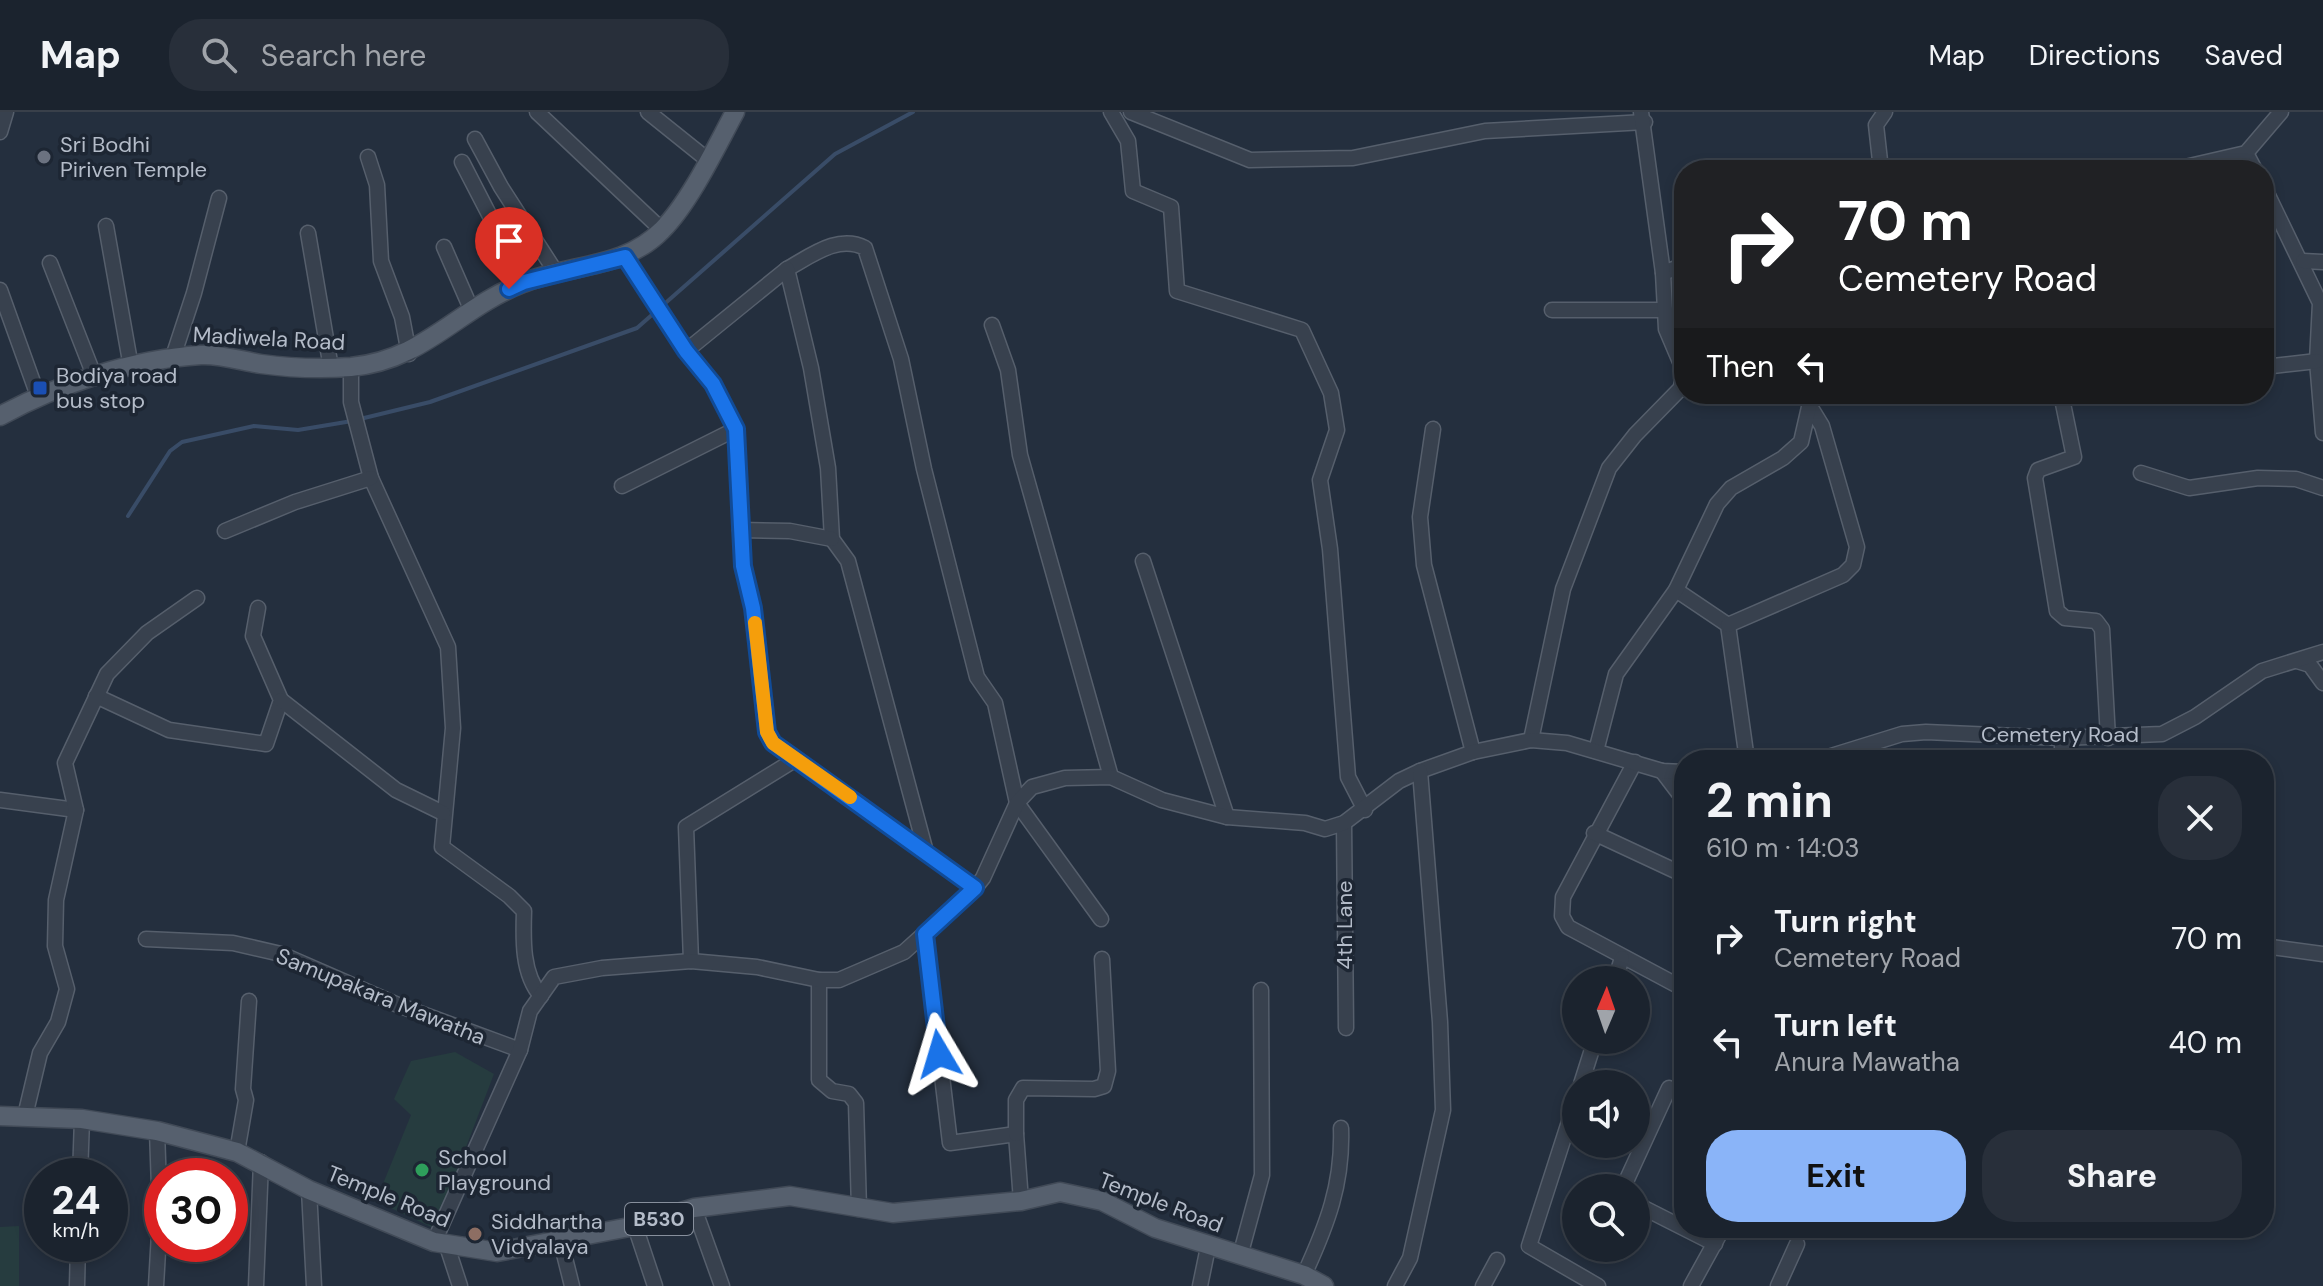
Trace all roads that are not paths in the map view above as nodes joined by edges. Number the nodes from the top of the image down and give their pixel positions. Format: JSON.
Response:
{"nodes":[{"id":1,"x":6,"y":112,"type":"edge"},
{"id":2,"x":537,"y":112,"type":"edge"},
{"id":3,"x":648,"y":112,"type":"edge"},
{"id":4,"x":735,"y":112,"type":"edge"},
{"id":5,"x":1111,"y":112,"type":"edge"},
{"id":6,"x":1131,"y":112,"type":"edge"},
{"id":7,"x":1885,"y":112,"type":"edge"},
{"id":8,"x":2281,"y":112,"type":"edge"},
{"id":9,"x":1643,"y":117,"type":"edge"},
{"id":10,"x":0,"y":132,"type":"edge"},
{"id":11,"x":475,"y":139,"type":"dead end"},
{"id":12,"x":2246,"y":153,"type":"junction"},
{"id":13,"x":368,"y":157,"type":"dead end"},
{"id":14,"x":1880,"y":160,"type":"edge"},
{"id":15,"x":2216,"y":160,"type":"edge"},
{"id":16,"x":2250,"y":160,"type":"edge"},
{"id":17,"x":709,"y":161,"type":"junction"},
{"id":18,"x":462,"y":162,"type":"dead end"},
{"id":19,"x":219,"y":198,"type":"dead end"},
{"id":20,"x":2274,"y":206,"type":"edge"},
{"id":21,"x":106,"y":226,"type":"dead end"},
{"id":22,"x":662,"y":230,"type":"junction"},
{"id":23,"x":308,"y":233,"type":"dead end"},
{"id":24,"x":444,"y":247,"type":"dead end"},
{"id":25,"x":625,"y":257,"type":"junction"},
{"id":26,"x":2303,"y":261,"type":"junction"},
{"id":27,"x":2323,"y":262,"type":"edge"},
{"id":28,"x":50,"y":263,"type":"dead end"},
{"id":29,"x":787,"y":269,"type":"junction"},
{"id":30,"x":1674,"y":269,"type":"edge"},
{"id":31,"x":1663,"y":273,"type":"junction"},
{"id":32,"x":557,"y":274,"type":"junction"},
{"id":33,"x":524,"y":282,"type":"junction"},
{"id":34,"x":0,"y":290,"type":"edge"},
{"id":35,"x":1552,"y":310,"type":"dead end"},
{"id":36,"x":1665,"y":310,"type":"junction"},
{"id":37,"x":472,"y":311,"type":"junction"},
{"id":38,"x":992,"y":325,"type":"dead end"},
{"id":39,"x":1674,"y":348,"type":"edge"},
{"id":40,"x":686,"y":351,"type":"junction"},
{"id":41,"x":409,"y":354,"type":"junction"},
{"id":42,"x":172,"y":360,"type":"junction"},
{"id":43,"x":2317,"y":361,"type":"junction"},
{"id":44,"x":2274,"y":366,"type":"edge"},
{"id":45,"x":131,"y":367,"type":"junction"},
{"id":46,"x":351,"y":367,"type":"junction"},
{"id":47,"x":331,"y":368,"type":"junction"},
{"id":48,"x":95,"y":378,"type":"junction"},
{"id":49,"x":1674,"y":395,"type":"edge"},
{"id":50,"x":38,"y":396,"type":"junction"},
{"id":51,"x":1810,"y":404,"type":"edge"},
{"id":52,"x":1812,"y":404,"type":"edge"},
{"id":53,"x":2063,"y":404,"type":"edge"},
{"id":54,"x":0,"y":416,"type":"edge"},
{"id":55,"x":2322,"y":422,"type":"edge"},
{"id":56,"x":736,"y":429,"type":"junction"},
{"id":57,"x":1433,"y":429,"type":"dead end"},
{"id":58,"x":2141,"y":473,"type":"dead end"},
{"id":59,"x":371,"y":478,"type":"junction"},
{"id":60,"x":622,"y":486,"type":"dead end"},
{"id":61,"x":2323,"y":488,"type":"edge"},
{"id":62,"x":740,"y":530,"type":"junction"},
{"id":63,"x":225,"y":531,"type":"dead end"},
{"id":64,"x":832,"y":539,"type":"junction"},
{"id":65,"x":1143,"y":561,"type":"dead end"},
{"id":66,"x":1676,"y":590,"type":"junction"},
{"id":67,"x":197,"y":598,"type":"dead end"},
{"id":68,"x":258,"y":608,"type":"dead end"},
{"id":69,"x":1728,"y":625,"type":"junction"},
{"id":70,"x":2323,"y":652,"type":"edge"},
{"id":71,"x":2296,"y":661,"type":"junction"},
{"id":72,"x":2323,"y":683,"type":"edge"},
{"id":73,"x":96,"y":696,"type":"junction"},
{"id":74,"x":281,"y":700,"type":"junction"},
{"id":75,"x":2062,"y":738,"type":"junction"},
{"id":76,"x":2108,"y":738,"type":"junction"},
{"id":77,"x":1531,"y":740,"type":"junction"},
{"id":78,"x":1746,"y":750,"type":"edge"},
{"id":79,"x":1850,"y":750,"type":"edge"},
{"id":80,"x":2062,"y":750,"type":"edge"},
{"id":81,"x":1596,"y":751,"type":"junction"},
{"id":82,"x":1473,"y":752,"type":"junction"},
{"id":83,"x":796,"y":759,"type":"junction"},
{"id":84,"x":1635,"y":762,"type":"junction"},
{"id":85,"x":1420,"y":771,"type":"junction"},
{"id":86,"x":1662,"y":771,"type":"junction"},
{"id":87,"x":1674,"y":772,"type":"edge"},
{"id":88,"x":1111,"y":777,"type":"junction"},
{"id":89,"x":1674,"y":787,"type":"edge"},
{"id":90,"x":0,"y":800,"type":"edge"},
{"id":91,"x":1017,"y":803,"type":"junction"},
{"id":92,"x":76,"y":810,"type":"junction"},
{"id":93,"x":1365,"y":810,"type":"junction"},
{"id":94,"x":443,"y":813,"type":"junction"},
{"id":95,"x":1227,"y":817,"type":"junction"},
{"id":96,"x":1344,"y":823,"type":"junction"},
{"id":97,"x":1594,"y":833,"type":"junction"},
{"id":98,"x":926,"y":852,"type":"junction"},
{"id":99,"x":1674,"y":870,"type":"edge"},
{"id":100,"x":975,"y":888,"type":"junction"},
{"id":101,"x":1101,"y":919,"type":"dead end"},
{"id":102,"x":925,"y":934,"type":"junction"},
{"id":103,"x":146,"y":939,"type":"dead end"},
{"id":104,"x":2274,"y":947,"type":"edge"},
{"id":105,"x":2323,"y":954,"type":"edge"},
{"id":106,"x":1622,"y":958,"type":"junction"},
{"id":107,"x":1102,"y":959,"type":"dead end"},
{"id":108,"x":691,"y":961,"type":"junction"},
{"id":109,"x":1619,"y":966,"type":"edge"},
{"id":110,"x":819,"y":980,"type":"junction"},
{"id":111,"x":1674,"y":984,"type":"edge"},
{"id":112,"x":1261,"y":990,"type":"dead end"},
{"id":113,"x":541,"y":996,"type":"junction"},
{"id":114,"x":249,"y":1001,"type":"dead end"},
{"id":115,"x":1346,"y":1028,"type":"dead end"},
{"id":116,"x":520,"y":1050,"type":"junction"},
{"id":117,"x":1669,"y":1088,"type":"dead end"},
{"id":118,"x":0,"y":1116,"type":"edge"},
{"id":119,"x":25,"y":1116,"type":"junction"},
{"id":120,"x":82,"y":1119,"type":"junction"},
{"id":121,"x":1341,"y":1128,"type":"dead end"},
{"id":122,"x":157,"y":1131,"type":"junction"},
{"id":123,"x":1016,"y":1134,"type":"junction"},
{"id":124,"x":1562,"y":1143,"type":"edge"},
{"id":125,"x":237,"y":1152,"type":"junction"},
{"id":126,"x":81,"y":1158,"type":"edge"},
{"id":127,"x":261,"y":1162,"type":"junction"},
{"id":128,"x":1629,"y":1174,"type":"edge"},
{"id":129,"x":309,"y":1190,"type":"junction"},
{"id":130,"x":1021,"y":1201,"type":"junction"},
{"id":131,"x":694,"y":1208,"type":"junction"},
{"id":132,"x":859,"y":1209,"type":"junction"},
{"id":133,"x":1650,"y":1211,"type":"edge"},
{"id":134,"x":1674,"y":1223,"type":"edge"},
{"id":135,"x":635,"y":1226,"type":"junction"},
{"id":136,"x":1703,"y":1238,"type":"edge"},
{"id":137,"x":1718,"y":1238,"type":"edge"},
{"id":138,"x":561,"y":1242,"type":"junction"},
{"id":139,"x":441,"y":1244,"type":"junction"},
{"id":140,"x":1715,"y":1244,"type":"junction"},
{"id":141,"x":1797,"y":1244,"type":"dead end"},
{"id":142,"x":1208,"y":1247,"type":"junction"},
{"id":143,"x":1240,"y":1256,"type":"junction"},
{"id":144,"x":1497,"y":1260,"type":"dead end"},
{"id":145,"x":78,"y":1262,"type":"edge"},
{"id":146,"x":1304,"y":1275,"type":"junction"},
{"id":147,"x":77,"y":1286,"type":"edge"},
{"id":148,"x":156,"y":1286,"type":"edge"},
{"id":149,"x":256,"y":1286,"type":"edge"},
{"id":150,"x":314,"y":1286,"type":"edge"},
{"id":151,"x":460,"y":1286,"type":"edge"},
{"id":152,"x":572,"y":1286,"type":"edge"},
{"id":153,"x":655,"y":1286,"type":"edge"},
{"id":154,"x":722,"y":1286,"type":"edge"},
{"id":155,"x":1200,"y":1286,"type":"edge"},
{"id":156,"x":1324,"y":1286,"type":"edge"},
{"id":157,"x":1395,"y":1286,"type":"edge"},
{"id":158,"x":1483,"y":1286,"type":"edge"},
{"id":159,"x":1598,"y":1286,"type":"edge"},
{"id":160,"x":1691,"y":1286,"type":"edge"},
{"id":161,"x":1778,"y":1286,"type":"edge"}],
"edges":[{"from":1,"to":10,"type":"street"},
{"from":2,"to":22,"type":"street"},
{"from":3,"to":17,"type":"street"},
{"from":4,"to":17,"type":"main road","name":"Madiwela Road"},
{"from":5,"to":93,"type":"street"},
{"from":6,"to":9,"type":"street"},
{"from":7,"to":14,"type":"street"},
{"from":8,"to":12,"type":"street"},
{"from":9,"to":31,"type":"street"},
{"from":11,"to":32,"type":"street"},
{"from":12,"to":15,"type":"street"},
{"from":12,"to":16,"type":"street"},
{"from":13,"to":41,"type":"street"},
{"from":17,"to":22,"type":"main road","name":"Madiwela Road"},
{"from":18,"to":33,"type":"street"},
{"from":19,"to":42,"type":"street"},
{"from":20,"to":26,"type":"street"},
{"from":21,"to":45,"type":"street"},
{"from":22,"to":25,"type":"main road","name":"Madiwela Road"},
{"from":23,"to":47,"type":"street"},
{"from":24,"to":37,"type":"street"},
{"from":25,"to":32,"type":"main road","name":"Madiwela Road"},
{"from":25,"to":40,"type":"street"},
{"from":26,"to":27,"type":"street"},
{"from":26,"to":43,"type":"street"},
{"from":28,"to":48,"type":"street"},
{"from":29,"to":40,"type":"street"},
{"from":29,"to":64,"type":"street"},
{"from":29,"to":91,"type":"street"},
{"from":30,"to":31,"type":"street"},
{"from":31,"to":36,"type":"street"},
{"from":32,"to":33,"type":"main road","name":"Madiwela Road"},
{"from":33,"to":37,"type":"main road","name":"Madiwela Road"},
{"from":34,"to":50,"type":"street"},
{"from":35,"to":36,"type":"street"},
{"from":36,"to":39,"type":"street"},
{"from":37,"to":41,"type":"main road","name":"Madiwela Road"},
{"from":38,"to":88,"type":"street"},
{"from":40,"to":56,"type":"street"},
{"from":41,"to":46,"type":"main road","name":"Madiwela Road"},
{"from":42,"to":45,"type":"main road","name":"Madiwela Road"},
{"from":42,"to":47,"type":"main road","name":"Madiwela Road"},
{"from":43,"to":44,"type":"street"},
{"from":43,"to":55,"type":"street"},
{"from":45,"to":48,"type":"main road","name":"Madiwela Road"},
{"from":46,"to":47,"type":"main road","name":"Madiwela Road"},
{"from":46,"to":59,"type":"street"},
{"from":48,"to":50,"type":"main road","name":"Madiwela Road"},
{"from":49,"to":77,"type":"street"},
{"from":50,"to":54,"type":"main road","name":"Madiwela Road"},
{"from":51,"to":66,"type":"street"},
{"from":52,"to":69,"type":"street"},
{"from":53,"to":76,"type":"street"},
{"from":56,"to":60,"type":"street"},
{"from":56,"to":62,"type":"street"},
{"from":57,"to":82,"type":"street"},
{"from":58,"to":61,"type":"street"},
{"from":59,"to":63,"type":"street"},
{"from":59,"to":94,"type":"street"},
{"from":62,"to":64,"type":"street"},
{"from":62,"to":83,"type":"street"},
{"from":64,"to":98,"type":"street"},
{"from":65,"to":95,"type":"street"},
{"from":66,"to":69,"type":"street"},
{"from":66,"to":81,"type":"street"},
{"from":67,"to":73,"type":"street"},
{"from":68,"to":74,"type":"street"},
{"from":69,"to":78,"type":"street"},
{"from":70,"to":71,"type":"street","name":"Cemetery Road"},
{"from":71,"to":72,"type":"street"},
{"from":71,"to":76,"type":"street","name":"Cemetery Road"},
{"from":73,"to":74,"type":"street"},
{"from":73,"to":92,"type":"street"},
{"from":74,"to":94,"type":"street"},
{"from":75,"to":76,"type":"street","name":"Cemetery Road"},
{"from":75,"to":79,"type":"street","name":"Cemetery Road"},
{"from":75,"to":80,"type":"street"},
{"from":77,"to":81,"type":"street"},
{"from":77,"to":82,"type":"street"},
{"from":81,"to":84,"type":"street"},
{"from":82,"to":85,"type":"street"},
{"from":83,"to":98,"type":"street"},
{"from":83,"to":108,"type":"street"},
{"from":84,"to":86,"type":"street"},
{"from":84,"to":97,"type":"street"},
{"from":85,"to":93,"type":"street"},
{"from":85,"to":157,"type":"street"},
{"from":86,"to":87,"type":"street"},
{"from":86,"to":89,"type":"street"},
{"from":88,"to":91,"type":"street"},
{"from":88,"to":95,"type":"street"},
{"from":90,"to":92,"type":"street"},
{"from":91,"to":100,"type":"street"},
{"from":91,"to":101,"type":"street"},
{"from":92,"to":119,"type":"street"},
{"from":93,"to":96,"type":"street"},
{"from":94,"to":113,"type":"street"},
{"from":95,"to":96,"type":"street"},
{"from":96,"to":115,"type":"street","name":"4th Lane"},
{"from":97,"to":99,"type":"street"},
{"from":97,"to":106,"type":"street"},
{"from":98,"to":100,"type":"street"},
{"from":100,"to":102,"type":"street"},
{"from":102,"to":110,"type":"street"},
{"from":102,"to":123,"type":"street"},
{"from":103,"to":116,"type":"street","name":"Samupakara Mawatha"},
{"from":104,"to":105,"type":"street"},
{"from":106,"to":109,"type":"street"},
{"from":106,"to":111,"type":"street"},
{"from":107,"to":123,"type":"street"},
{"from":108,"to":110,"type":"street"},
{"from":108,"to":113,"type":"street"},
{"from":110,"to":132,"type":"street"},
{"from":112,"to":143,"type":"street"},
{"from":113,"to":116,"type":"street"},
{"from":114,"to":125,"type":"street"},
{"from":116,"to":139,"type":"street"},
{"from":117,"to":128,"type":"street"},
{"from":118,"to":119,"type":"main road","name":"Temple Road","number":"B530"},
{"from":119,"to":120,"type":"main road","name":"Temple Road","number":"B530"},
{"from":120,"to":122,"type":"main road","name":"Temple Road","number":"B530"},
{"from":120,"to":126,"type":"street"},
{"from":121,"to":146,"type":"street"},
{"from":122,"to":125,"type":"main road","name":"Temple Road","number":"B530"},
{"from":122,"to":148,"type":"street"},
{"from":123,"to":130,"type":"street"},
{"from":124,"to":159,"type":"street"},
{"from":125,"to":127,"type":"main road","name":"Temple Road","number":"B530"},
{"from":127,"to":129,"type":"main road","name":"Temple Road","number":"B530"},
{"from":127,"to":149,"type":"street"},
{"from":129,"to":139,"type":"main road","name":"Temple Road","number":"B530"},
{"from":129,"to":150,"type":"street"},
{"from":130,"to":132,"type":"main road","name":"Temple Road","number":"B530"},
{"from":130,"to":142,"type":"main road","name":"Temple Road","number":"B530"},
{"from":131,"to":132,"type":"main road","name":"Temple Road","number":"B530"},
{"from":131,"to":135,"type":"main road","name":"Temple Road","number":"B530"},
{"from":131,"to":154,"type":"street"},
{"from":133,"to":134,"type":"street"},
{"from":135,"to":138,"type":"main road","name":"Temple Road","number":"B530"},
{"from":135,"to":153,"type":"street"},
{"from":136,"to":140,"type":"street"},
{"from":137,"to":140,"type":"street"},
{"from":138,"to":139,"type":"main road","name":"Temple Road","number":"B530"},
{"from":138,"to":152,"type":"street"},
{"from":139,"to":151,"type":"street"},
{"from":140,"to":160,"type":"street"},
{"from":141,"to":161,"type":"street"},
{"from":142,"to":143,"type":"main road","name":"Temple Road","number":"B530"},
{"from":142,"to":155,"type":"street"},
{"from":143,"to":146,"type":"main road","name":"Temple Road","number":"B530"},
{"from":144,"to":158,"type":"street"},
{"from":145,"to":147,"type":"street"},
{"from":146,"to":156,"type":"main road","name":"Temple Road","number":"B530"}]}
